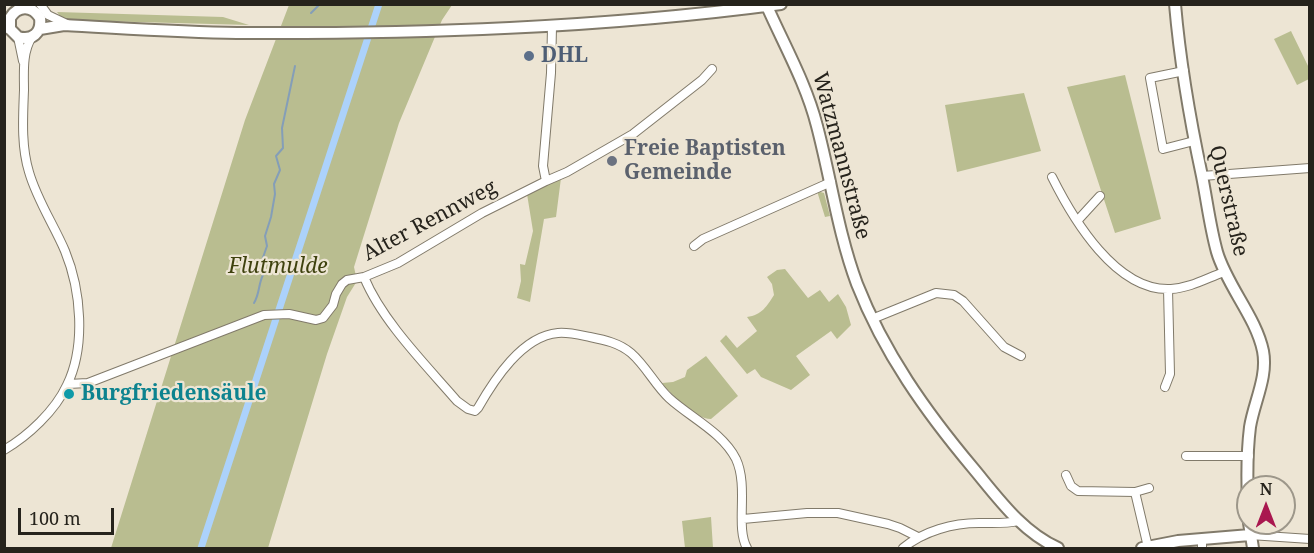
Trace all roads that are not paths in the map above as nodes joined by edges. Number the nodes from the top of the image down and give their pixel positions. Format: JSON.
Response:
{"nodes":[{"id":1,"x":781,"y":4,"type":"edge"},
{"id":2,"x":788,"y":4,"type":"edge"},
{"id":3,"x":1175,"y":4,"type":"edge"},
{"id":4,"x":766,"y":5,"type":"edge"},
{"id":5,"x":742,"y":7,"type":"edge"},
{"id":6,"x":14,"y":11,"type":"edge"},
{"id":7,"x":36,"y":17,"type":"edge"},
{"id":8,"x":775,"y":24,"type":"junction"},
{"id":9,"x":68,"y":25,"type":"junction"},
{"id":10,"x":552,"y":27,"type":"junction"},
{"id":11,"x":11,"y":30,"type":"edge"},
{"id":12,"x":24,"y":65,"type":"junction"},
{"id":13,"x":712,"y":69,"type":"dead end"},
{"id":14,"x":1184,"y":71,"type":"junction"},
{"id":15,"x":1194,"y":141,"type":"junction"},
{"id":16,"x":1310,"y":168,"type":"edge"},
{"id":17,"x":1202,"y":176,"type":"junction"},
{"id":18,"x":1052,"y":177,"type":"dead end"},
{"id":19,"x":546,"y":181,"type":"junction"},
{"id":20,"x":831,"y":182,"type":"junction"},
{"id":21,"x":1100,"y":196,"type":"dead end"},
{"id":22,"x":1078,"y":220,"type":"junction"},
{"id":23,"x":694,"y":246,"type":"dead end"},
{"id":24,"x":1224,"y":272,"type":"junction"},
{"id":25,"x":364,"y":277,"type":"junction"},
{"id":26,"x":1168,"y":289,"type":"junction"},
{"id":27,"x":872,"y":319,"type":"junction"},
{"id":28,"x":1021,"y":357,"type":"dead end"},
{"id":29,"x":68,"y":384,"type":"junction"},
{"id":30,"x":1165,"y":387,"type":"dead end"},
{"id":31,"x":7,"y":446,"type":"edge"},
{"id":32,"x":1186,"y":456,"type":"dead end"},
{"id":33,"x":1249,"y":456,"type":"junction"},
{"id":34,"x":1066,"y":475,"type":"dead end"},
{"id":35,"x":1249,"y":475,"type":"edge"},
{"id":36,"x":1149,"y":488,"type":"dead end"},
{"id":37,"x":1135,"y":492,"type":"junction"},
{"id":38,"x":743,"y":519,"type":"junction"},
{"id":39,"x":1018,"y":520,"type":"junction"},
{"id":40,"x":1250,"y":535,"type":"junction"},
{"id":41,"x":918,"y":537,"type":"junction"},
{"id":42,"x":1310,"y":539,"type":"edge"},
{"id":43,"x":1202,"y":544,"type":"edge"},
{"id":44,"x":912,"y":545,"type":"edge"},
{"id":45,"x":1145,"y":548,"type":"edge"},
{"id":46,"x":747,"y":549,"type":"edge"},
{"id":47,"x":903,"y":549,"type":"edge"},
{"id":48,"x":1058,"y":549,"type":"edge"},
{"id":49,"x":1253,"y":549,"type":"edge"}],
"edges":[{"from":1,"to":4,"type":"street"},
{"from":2,"to":8,"type":"street"},
{"from":3,"to":14,"type":"street","name":"Querstraße"},
{"from":4,"to":5,"type":"street"},
{"from":4,"to":8,"type":"street","name":"Watzmannstraße"},
{"from":5,"to":10,"type":"street"},
{"from":6,"to":7,"type":"street"},
{"from":6,"to":11,"type":"street"},
{"from":7,"to":9,"type":"street"},
{"from":7,"to":9,"type":"street"},
{"from":7,"to":11,"type":"street"},
{"from":7,"to":12,"type":"street"},
{"from":8,"to":20,"type":"street","name":"Watzmannstraße"},
{"from":9,"to":10,"type":"street"},
{"from":10,"to":19,"type":"street"},
{"from":11,"to":12,"type":"street"},
{"from":12,"to":29,"type":"street"},
{"from":13,"to":19,"type":"street","name":"Alter Rennweg"},
{"from":14,"to":15,"type":"street","name":"Querstraße"},
{"from":14,"to":15,"type":"street"},
{"from":15,"to":17,"type":"street","name":"Querstraße"},
{"from":16,"to":17,"type":"street"},
{"from":17,"to":24,"type":"street","name":"Querstraße"},
{"from":18,"to":22,"type":"street"},
{"from":19,"to":25,"type":"street","name":"Alter Rennweg"},
{"from":20,"to":23,"type":"street"},
{"from":20,"to":27,"type":"street","name":"Watzmannstraße"},
{"from":21,"to":22,"type":"street"},
{"from":22,"to":26,"type":"street"},
{"from":24,"to":26,"type":"street"},
{"from":24,"to":33,"type":"street","name":"Querstraße"},
{"from":25,"to":29,"type":"street","name":"Alter Rennweg"},
{"from":25,"to":38,"type":"street"},
{"from":26,"to":30,"type":"street"},
{"from":27,"to":28,"type":"street"},
{"from":27,"to":39,"type":"street","name":"Watzmannstraße"},
{"from":29,"to":31,"type":"street"},
{"from":32,"to":33,"type":"street"},
{"from":33,"to":35,"type":"street","name":"Querstraße"},
{"from":34,"to":37,"type":"street"},
{"from":36,"to":37,"type":"street"},
{"from":37,"to":45,"type":"street"},
{"from":38,"to":41,"type":"street"},
{"from":38,"to":46,"type":"street"},
{"from":39,"to":41,"type":"street"},
{"from":39,"to":48,"type":"street","name":"Watzmannstraße"},
{"from":40,"to":42,"type":"street"},
{"from":40,"to":43,"type":"street"},
{"from":40,"to":49,"type":"street"},
{"from":41,"to":44,"type":"street"},
{"from":43,"to":45,"type":"street"},
{"from":44,"to":47,"type":"street"}]}
